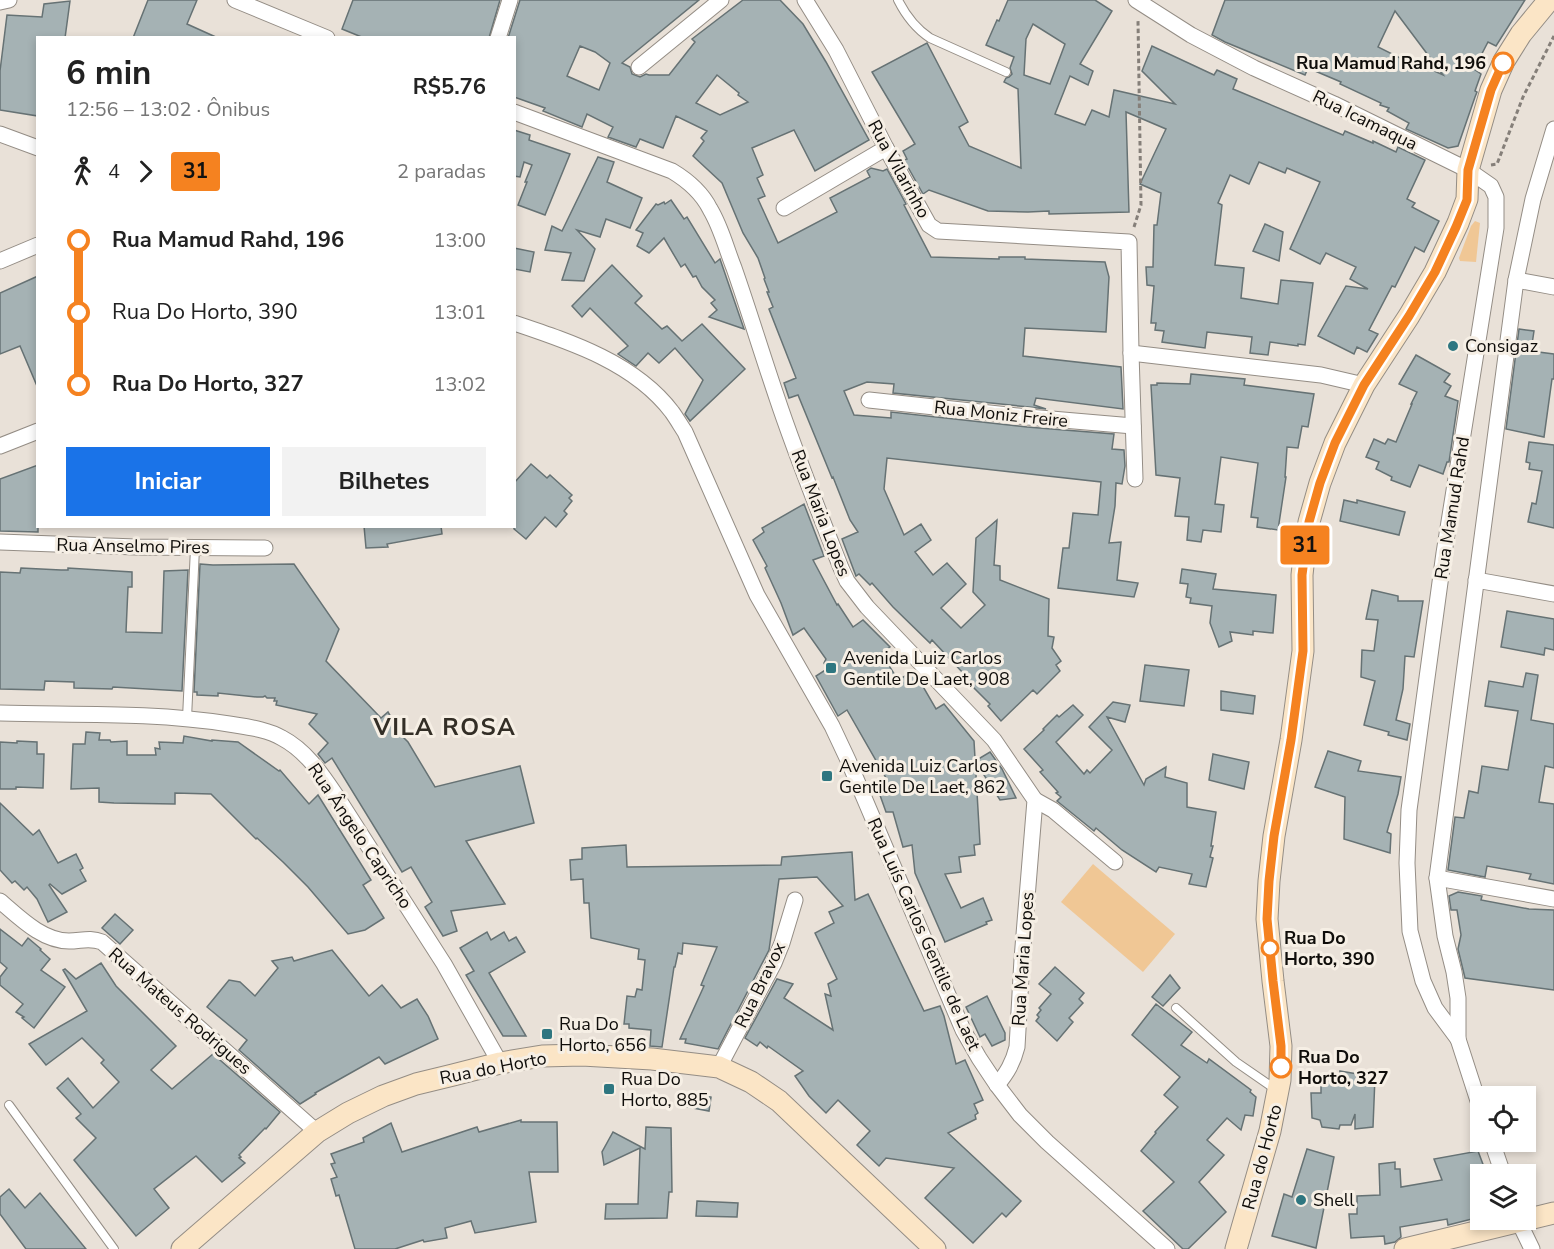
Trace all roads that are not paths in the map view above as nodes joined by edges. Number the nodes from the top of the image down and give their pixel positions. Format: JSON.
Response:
{"nodes":[{"id":1,"x":9,"y":0,"type":"edge"},
{"id":2,"x":235,"y":0,"type":"edge"},
{"id":3,"x":510,"y":0,"type":"edge"},
{"id":4,"x":721,"y":0,"type":"edge"},
{"id":5,"x":805,"y":0,"type":"edge"},
{"id":6,"x":898,"y":0,"type":"edge"},
{"id":7,"x":1550,"y":0,"type":"edge"},
{"id":8,"x":1137,"y":1,"type":"edge"},
{"id":9,"x":0,"y":2,"type":"edge"},
{"id":10,"x":322,"y":36,"type":"edge"},
{"id":11,"x":499,"y":36,"type":"edge"},
{"id":12,"x":639,"y":67,"type":"dead end"},
{"id":13,"x":1006,"y":72,"type":"dead end"},
{"id":14,"x":516,"y":113,"type":"edge"},
{"id":15,"x":1554,"y":129,"type":"edge"},
{"id":16,"x":0,"y":134,"type":"edge"},
{"id":17,"x":36,"y":147,"type":"edge"},
{"id":18,"x":886,"y":148,"type":"junction"},
{"id":19,"x":1468,"y":170,"type":"junction"},
{"id":20,"x":784,"y":208,"type":"dead end"},
{"id":21,"x":36,"y":246,"type":"edge"},
{"id":22,"x":0,"y":261,"type":"edge"},
{"id":23,"x":1516,"y":280,"type":"junction"},
{"id":24,"x":1554,"y":287,"type":"edge"},
{"id":25,"x":516,"y":324,"type":"edge"},
{"id":26,"x":1131,"y":353,"type":"junction"},
{"id":27,"x":1364,"y":385,"type":"junction"},
{"id":28,"x":869,"y":400,"type":"dead end"},
{"id":29,"x":1133,"y":426,"type":"junction"},
{"id":30,"x":36,"y":432,"type":"edge"},
{"id":31,"x":0,"y":446,"type":"edge"},
{"id":32,"x":1135,"y":479,"type":"dead end"},
{"id":33,"x":0,"y":542,"type":"edge"},
{"id":34,"x":195,"y":548,"type":"junction"},
{"id":35,"x":265,"y":548,"type":"dead end"},
{"id":36,"x":1476,"y":580,"type":"junction"},
{"id":37,"x":1554,"y":594,"type":"edge"},
{"id":38,"x":0,"y":714,"type":"edge"},
{"id":39,"x":187,"y":718,"type":"junction"},
{"id":40,"x":1035,"y":800,"type":"junction"},
{"id":41,"x":1115,"y":862,"type":"dead end"},
{"id":42,"x":1437,"y":878,"type":"junction"},
{"id":43,"x":1554,"y":898,"type":"edge"},
{"id":44,"x":795,"y":900,"type":"dead end"},
{"id":45,"x":0,"y":901,"type":"edge"},
{"id":46,"x":1176,"y":1008,"type":"dead end"},
{"id":47,"x":1458,"y":1039,"type":"junction"},
{"id":48,"x":500,"y":1064,"type":"junction"},
{"id":49,"x":719,"y":1066,"type":"junction"},
{"id":50,"x":997,"y":1085,"type":"junction"},
{"id":51,"x":1473,"y":1086,"type":"edge"},
{"id":52,"x":1279,"y":1092,"type":"junction"},
{"id":53,"x":9,"y":1105,"type":"dead end"},
{"id":54,"x":317,"y":1132,"type":"junction"},
{"id":55,"x":1554,"y":1213,"type":"edge"},
{"id":56,"x":1536,"y":1217,"type":"edge"},
{"id":57,"x":1482,"y":1230,"type":"edge"},
{"id":58,"x":1522,"y":1230,"type":"edge"},
{"id":59,"x":114,"y":1249,"type":"edge"},
{"id":60,"x":182,"y":1249,"type":"edge"},
{"id":61,"x":934,"y":1249,"type":"edge"},
{"id":62,"x":1167,"y":1249,"type":"edge"},
{"id":63,"x":1236,"y":1249,"type":"edge"},
{"id":64,"x":1405,"y":1249,"type":"edge"},
{"id":65,"x":1532,"y":1249,"type":"edge"}],
"edges":[{"from":1,"to":9,"type":"street"},
{"from":2,"to":10,"type":"street"},
{"from":3,"to":11,"type":"street"},
{"from":4,"to":12,"type":"street"},
{"from":5,"to":18,"type":"street","name":"Rua Vilarinho"},
{"from":6,"to":13,"type":"lane"},
{"from":7,"to":19,"type":"main road"},
{"from":8,"to":19,"type":"street","name":"Rua Icamaqua"},
{"from":14,"to":40,"type":"street","name":"Rua Maria Lopes"},
{"from":15,"to":23,"type":"street","name":"Rua Mamud Rahd"},
{"from":16,"to":17,"type":"street"},
{"from":18,"to":20,"type":"street"},
{"from":18,"to":26,"type":"street","name":"Rua Vilarinho"},
{"from":19,"to":27,"type":"main road","name":"Rua do Horto"},
{"from":19,"to":47,"type":"street","name":"Rua Mamud Rahd"},
{"from":21,"to":22,"type":"street"},
{"from":23,"to":24,"type":"street"},
{"from":23,"to":36,"type":"street","name":"Rua Mamud Rahd"},
{"from":25,"to":50,"type":"street","name":"Rua Luís Carlos Gentile de Laet"},
{"from":26,"to":27,"type":"street"},
{"from":26,"to":29,"type":"street"},
{"from":27,"to":52,"type":"main road","name":"Rua do Horto"},
{"from":28,"to":29,"type":"street","name":"Rua Moniz Freire"},
{"from":29,"to":32,"type":"street"},
{"from":30,"to":31,"type":"street"},
{"from":33,"to":34,"type":"street","name":"Rua Anselmo Pires"},
{"from":34,"to":35,"type":"street","name":"Rua Anselmo Pires"},
{"from":34,"to":39,"type":"lane"},
{"from":36,"to":37,"type":"street"},
{"from":36,"to":42,"type":"street","name":"Rua Mamud Rahd"},
{"from":38,"to":39,"type":"street","name":"Rua Ângelo Capricho"},
{"from":39,"to":48,"type":"street","name":"Rua Ângelo Capricho"},
{"from":40,"to":41,"type":"street"},
{"from":40,"to":50,"type":"street","name":"Rua Maria Lopes"},
{"from":42,"to":43,"type":"street"},
{"from":42,"to":47,"type":"street","name":"Rua Mamud Rahd"},
{"from":44,"to":49,"type":"street","name":"Rua Bravox"},
{"from":45,"to":54,"type":"street","name":"Rua Mateus Rodrigues"},
{"from":46,"to":52,"type":"lane"},
{"from":47,"to":51,"type":"street","name":"Rua Mamud Rahd"},
{"from":48,"to":49,"type":"main road","name":"Rua do Horto"},
{"from":48,"to":54,"type":"main road","name":"Rua do Horto"},
{"from":49,"to":61,"type":"main road","name":"Rua do Horto"},
{"from":50,"to":62,"type":"street","name":"Rua Luís Carlos Gentile de Laet"},
{"from":52,"to":63,"type":"main road","name":"Rua do Horto"},
{"from":53,"to":59,"type":"lane"},
{"from":54,"to":60,"type":"main road","name":"Rua do Horto"},
{"from":55,"to":56,"type":"main road"},
{"from":57,"to":64,"type":"main road"},
{"from":58,"to":65,"type":"street"}]}
